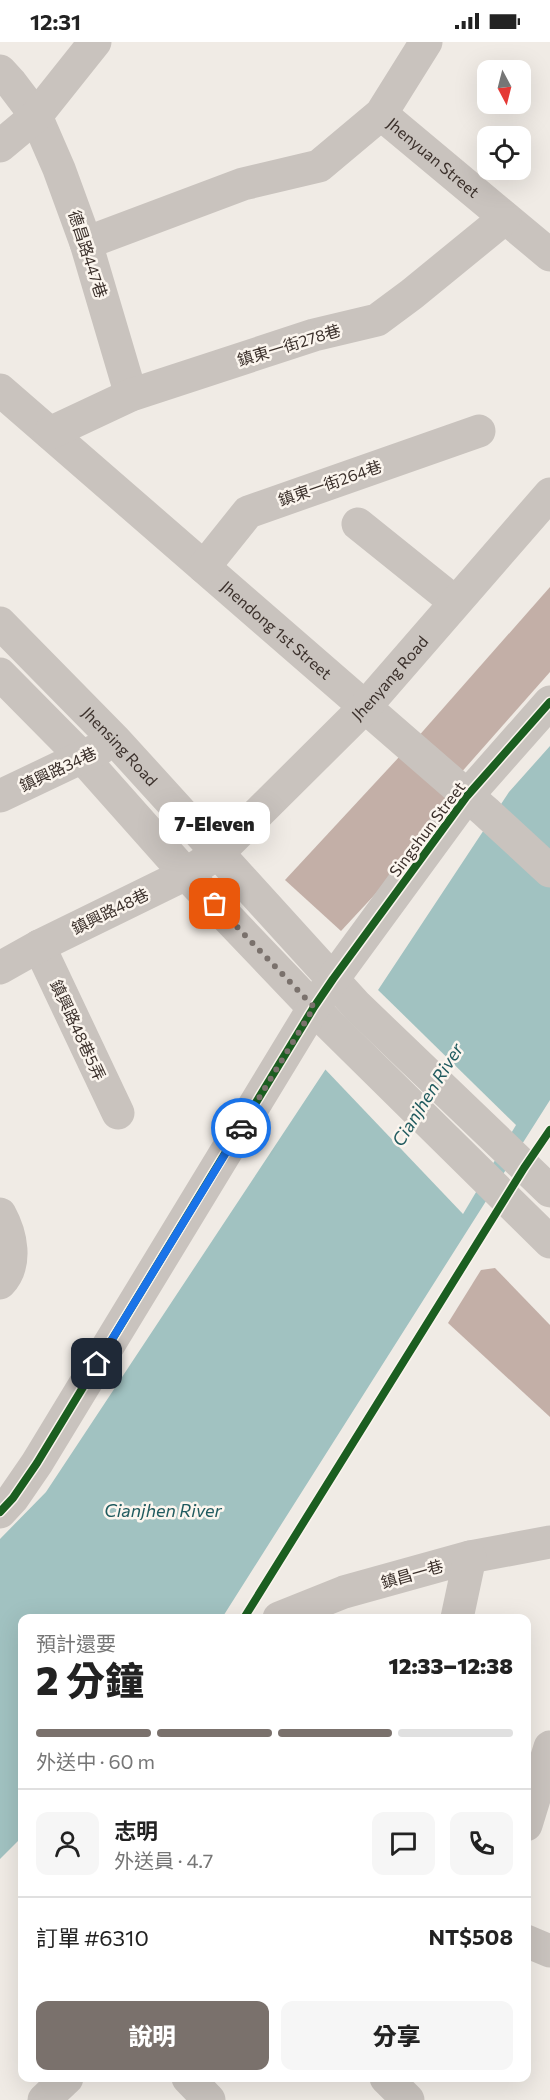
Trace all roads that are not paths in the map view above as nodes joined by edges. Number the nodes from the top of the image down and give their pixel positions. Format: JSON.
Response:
{"nodes":[{"id":1,"x":96,"y":42,"type":"edge"},
{"id":2,"x":426,"y":42,"type":"edge"},
{"id":3,"x":0,"y":71,"type":"edge"},
{"id":4,"x":381,"y":114,"type":"junction"},
{"id":5,"x":36,"y":116,"type":"junction"},
{"id":6,"x":0,"y":146,"type":"edge"},
{"id":7,"x":505,"y":218,"type":"junction"},
{"id":8,"x":86,"y":243,"type":"junction"},
{"id":9,"x":550,"y":255,"type":"edge"},
{"id":10,"x":0,"y":390,"type":"edge"},
{"id":11,"x":131,"y":395,"type":"junction"},
{"id":12,"x":479,"y":431,"type":"dead end"},
{"id":13,"x":50,"y":433,"type":"junction"},
{"id":14,"x":550,"y":494,"type":"edge"},
{"id":15,"x":358,"y":524,"type":"dead end"},
{"id":16,"x":204,"y":567,"type":"junction"},
{"id":17,"x":454,"y":602,"type":"junction"},
{"id":18,"x":5,"y":635,"type":"edge"},
{"id":19,"x":0,"y":674,"type":"edge"},
{"id":20,"x":550,"y":702,"type":"edge"},
{"id":21,"x":365,"y":707,"type":"junction"},
{"id":22,"x":116,"y":741,"type":"junction"},
{"id":23,"x":82,"y":758,"type":"junction"},
{"id":24,"x":0,"y":796,"type":"edge"},
{"id":25,"x":477,"y":804,"type":"junction"},
{"id":26,"x":218,"y":853,"type":"junction"},
{"id":27,"x":550,"y":871,"type":"edge"},
{"id":28,"x":186,"y":874,"type":"junction"},
{"id":29,"x":39,"y":946,"type":"junction"},
{"id":30,"x":0,"y":968,"type":"edge"},
{"id":31,"x":333,"y":979,"type":"junction"},
{"id":32,"x":324,"y":1018,"type":"junction"},
{"id":33,"x":118,"y":1113,"type":"dead end"},
{"id":34,"x":550,"y":1191,"type":"edge"},
{"id":35,"x":0,"y":1214,"type":"edge"},
{"id":36,"x":550,"y":1242,"type":"edge"},
{"id":37,"x":0,"y":1283,"type":"edge"},
{"id":38,"x":4,"y":1499,"type":"edge"},
{"id":39,"x":550,"y":1542,"type":"edge"},
{"id":40,"x":470,"y":1557,"type":"junction"},
{"id":41,"x":341,"y":1605,"type":"edge"},
{"id":42,"x":298,"y":1614,"type":"edge"},
{"id":43,"x":458,"y":1614,"type":"edge"},
{"id":44,"x":550,"y":1748,"type":"edge"},
{"id":45,"x":531,"y":1809,"type":"edge"},
{"id":46,"x":531,"y":1943,"type":"edge"},
{"id":47,"x":550,"y":1951,"type":"edge"},
{"id":48,"x":63,"y":2082,"type":"edge"},
{"id":49,"x":192,"y":2082,"type":"edge"},
{"id":50,"x":390,"y":2082,"type":"edge"},
{"id":51,"x":44,"y":2100,"type":"edge"},
{"id":52,"x":209,"y":2100,"type":"edge"},
{"id":53,"x":408,"y":2100,"type":"edge"}],
"edges":[{"from":1,"to":5,"type":"street"},
{"from":2,"to":4,"type":"street","name":"Jhenyuan Street"},
{"from":3,"to":5,"type":"street","name":"德昌路447巷"},
{"from":4,"to":7,"type":"street","name":"Jhenyuan Street"},
{"from":4,"to":8,"type":"street"},
{"from":5,"to":6,"type":"street"},
{"from":5,"to":8,"type":"street","name":"德昌路447巷"},
{"from":7,"to":9,"type":"street","name":"Jhenyuan Street"},
{"from":7,"to":11,"type":"street","name":"鎮東一街278巷"},
{"from":8,"to":11,"type":"street","name":"德昌路447巷"},
{"from":10,"to":13,"type":"street","name":"Jhendong 1st Street"},
{"from":11,"to":13,"type":"street","name":"鎮東一街278巷"},
{"from":12,"to":16,"type":"street","name":"鎮東一街264巷"},
{"from":13,"to":16,"type":"street","name":"Jhendong 1st Street"},
{"from":14,"to":17,"type":"street","name":"Jhenyang Road"},
{"from":15,"to":17,"type":"street"},
{"from":16,"to":21,"type":"street","name":"Jhendong 1st Street"},
{"from":17,"to":21,"type":"street","name":"Jhenyang Road"},
{"from":18,"to":22,"type":"street","name":"Jhensing Road"},
{"from":19,"to":23,"type":"street"},
{"from":20,"to":25,"type":"street","name":"Singshun Street"},
{"from":21,"to":25,"type":"street","name":"Jhendong 1st Street"},
{"from":21,"to":26,"type":"street","name":"Jhenyang Road"},
{"from":22,"to":23,"type":"street","name":"鎮興路34巷"},
{"from":22,"to":26,"type":"street","name":"Jhensing Road"},
{"from":23,"to":24,"type":"street","name":"鎮興路34巷"},
{"from":23,"to":28,"type":"street"},
{"from":25,"to":27,"type":"street","name":"Jhendong 1st Street"},
{"from":25,"to":31,"type":"street","name":"Singshun Street"},
{"from":26,"to":28,"type":"street","name":"鎮興路48巷"},
{"from":26,"to":31,"type":"street","name":"Jhensing Road"},
{"from":28,"to":29,"type":"street","name":"鎮興路48巷"},
{"from":28,"to":32,"type":"street"},
{"from":29,"to":30,"type":"street","name":"鎮興路48巷"},
{"from":29,"to":33,"type":"street","name":"鎮興路48巷5弄"},
{"from":31,"to":32,"type":"street","name":"Singshun Street"},
{"from":31,"to":34,"type":"street","name":"Jhensing Road"},
{"from":32,"to":36,"type":"street"},
{"from":32,"to":38,"type":"street","name":"Singshun Street"},
{"from":35,"to":37,"type":"street"},
{"from":39,"to":40,"type":"street","name":"鎮昌一巷"},
{"from":40,"to":41,"type":"street","name":"鎮昌一巷"},
{"from":40,"to":43,"type":"street"},
{"from":41,"to":42,"type":"street","name":"鎮昌一巷"},
{"from":44,"to":45,"type":"street"},
{"from":46,"to":47,"type":"street"},
{"from":48,"to":51,"type":"street"},
{"from":49,"to":52,"type":"street"},
{"from":50,"to":53,"type":"street"}]}
